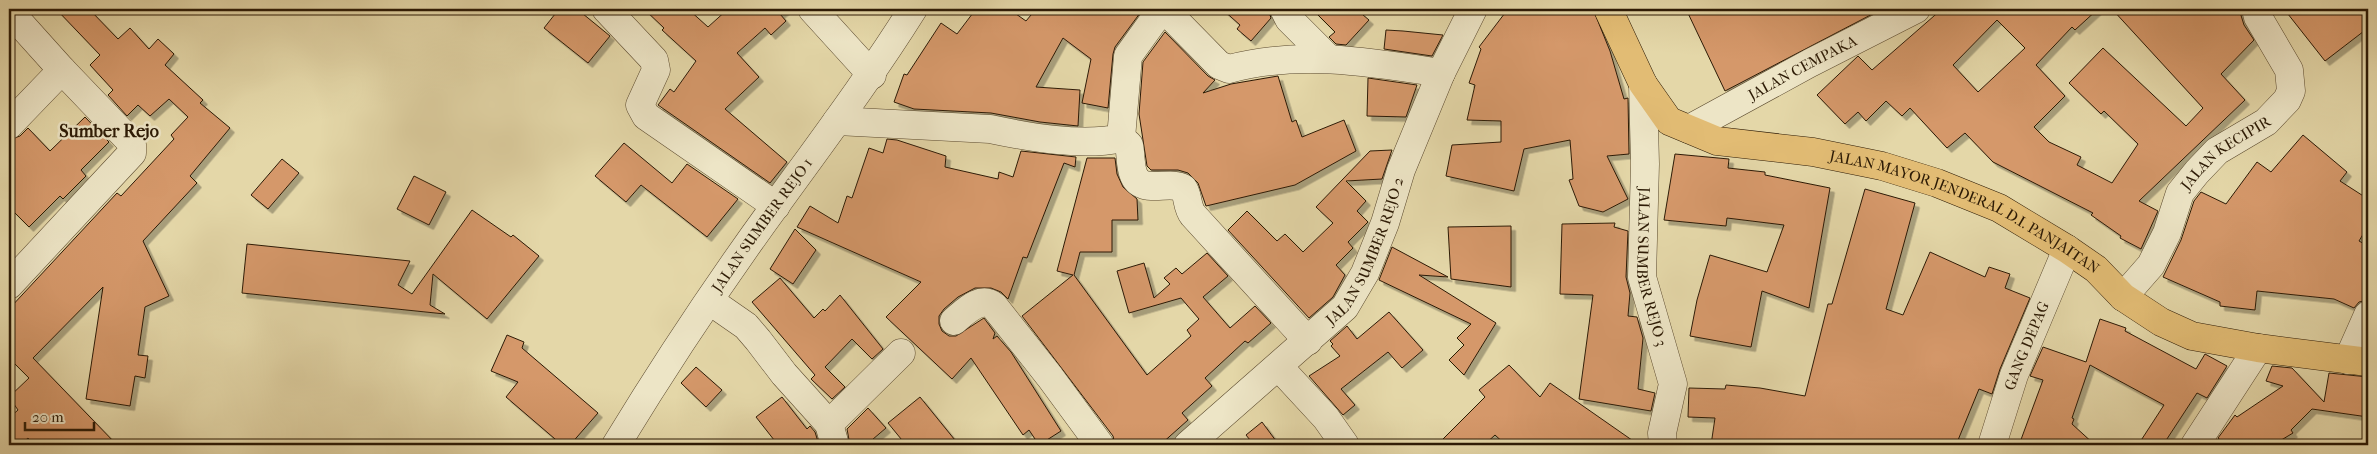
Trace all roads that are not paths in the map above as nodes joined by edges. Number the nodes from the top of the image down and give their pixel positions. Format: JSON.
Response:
{"nodes":[{"id":1,"x":606,"y":9,"type":"edge"},
{"id":2,"x":812,"y":9,"type":"edge"},
{"id":3,"x":913,"y":9,"type":"edge"},
{"id":4,"x":1284,"y":9,"type":"edge"},
{"id":5,"x":1472,"y":9,"type":"edge"},
{"id":6,"x":1608,"y":9,"type":"edge"},
{"id":7,"x":1916,"y":9,"type":"edge"},
{"id":8,"x":2256,"y":9,"type":"edge"},
{"id":9,"x":1170,"y":11,"type":"edge"},
{"id":10,"x":9,"y":12,"type":"edge"},
{"id":11,"x":1329,"y":59,"type":"junction"},
{"id":12,"x":62,"y":70,"type":"junction"},
{"id":13,"x":1441,"y":73,"type":"junction"},
{"id":14,"x":872,"y":75,"type":"junction"},
{"id":15,"x":1643,"y":84,"type":"junction"},
{"id":16,"x":837,"y":121,"type":"junction"},
{"id":17,"x":9,"y":125,"type":"edge"},
{"id":18,"x":1688,"y":129,"type":"junction"},
{"id":19,"x":1121,"y":138,"type":"junction"},
{"id":20,"x":776,"y":206,"type":"junction"},
{"id":21,"x":2067,"y":249,"type":"junction"},
{"id":22,"x":9,"y":285,"type":"edge"},
{"id":23,"x":2123,"y":297,"type":"junction"},
{"id":24,"x":710,"y":301,"type":"junction"},
{"id":25,"x":2368,"y":315,"type":"edge"},
{"id":26,"x":954,"y":321,"type":"dead end"},
{"id":27,"x":1308,"y":341,"type":"junction"},
{"id":28,"x":2258,"y":348,"type":"junction"},
{"id":29,"x":901,"y":353,"type":"dead end"},
{"id":30,"x":2358,"y":361,"type":"edge"},
{"id":31,"x":1279,"y":367,"type":"junction"},
{"id":32,"x":832,"y":434,"type":"edge"},
{"id":33,"x":616,"y":445,"type":"edge"},
{"id":34,"x":1100,"y":445,"type":"edge"},
{"id":35,"x":1188,"y":445,"type":"edge"},
{"id":36,"x":1345,"y":445,"type":"edge"},
{"id":37,"x":1663,"y":445,"type":"edge"},
{"id":38,"x":1992,"y":445,"type":"edge"},
{"id":39,"x":2195,"y":445,"type":"edge"}],
"edges":[{"from":1,"to":20,"type":"street"},
{"from":2,"to":14,"type":"street"},
{"from":3,"to":14,"type":"street","name":"JALAN SUMBER REJO 1"},
{"from":4,"to":11,"type":"street"},
{"from":5,"to":13,"type":"street","name":"JALAN SUMBER REJO 2"},
{"from":6,"to":15,"type":"main road","name":"JALAN MAYOR JENDERAL D.I. PANJAITAN"},
{"from":7,"to":18,"type":"street","name":"JALAN CEMPAKA"},
{"from":8,"to":23,"type":"street","name":"JALAN KECIPIR"},
{"from":9,"to":11,"type":"street"},
{"from":9,"to":19,"type":"street"},
{"from":10,"to":12,"type":"street"},
{"from":11,"to":13,"type":"street"},
{"from":12,"to":17,"type":"street"},
{"from":12,"to":22,"type":"street"},
{"from":13,"to":27,"type":"street","name":"JALAN SUMBER REJO 2"},
{"from":14,"to":16,"type":"street","name":"JALAN SUMBER REJO 1"},
{"from":15,"to":18,"type":"main road","name":"JALAN MAYOR JENDERAL D.I. PANJAITAN"},
{"from":15,"to":37,"type":"street","name":"JALAN SUMBER REJO 3"},
{"from":16,"to":19,"type":"street"},
{"from":16,"to":20,"type":"street","name":"JALAN SUMBER REJO 1"},
{"from":18,"to":21,"type":"main road","name":"JALAN MAYOR JENDERAL D.I. PANJAITAN"},
{"from":19,"to":27,"type":"street"},
{"from":20,"to":24,"type":"street","name":"JALAN SUMBER REJO 1"},
{"from":21,"to":23,"type":"main road","name":"JALAN MAYOR JENDERAL D.I. PANJAITAN"},
{"from":21,"to":38,"type":"street","name":"GANG DEPAG"},
{"from":23,"to":28,"type":"main road","name":"JALAN MAYOR JENDERAL D.I. PANJAITAN"},
{"from":24,"to":32,"type":"street"},
{"from":24,"to":33,"type":"street","name":"JALAN SUMBER REJO 1"},
{"from":25,"to":30,"type":"street"},
{"from":26,"to":34,"type":"street"},
{"from":27,"to":31,"type":"street","name":"JALAN SUMBER REJO 2"},
{"from":28,"to":30,"type":"main road","name":"JALAN MAYOR JENDERAL D.I. PANJAITAN"},
{"from":28,"to":39,"type":"street"},
{"from":29,"to":32,"type":"street"},
{"from":31,"to":35,"type":"street","name":"JALAN SUMBER REJO 2"},
{"from":31,"to":36,"type":"street"}]}
